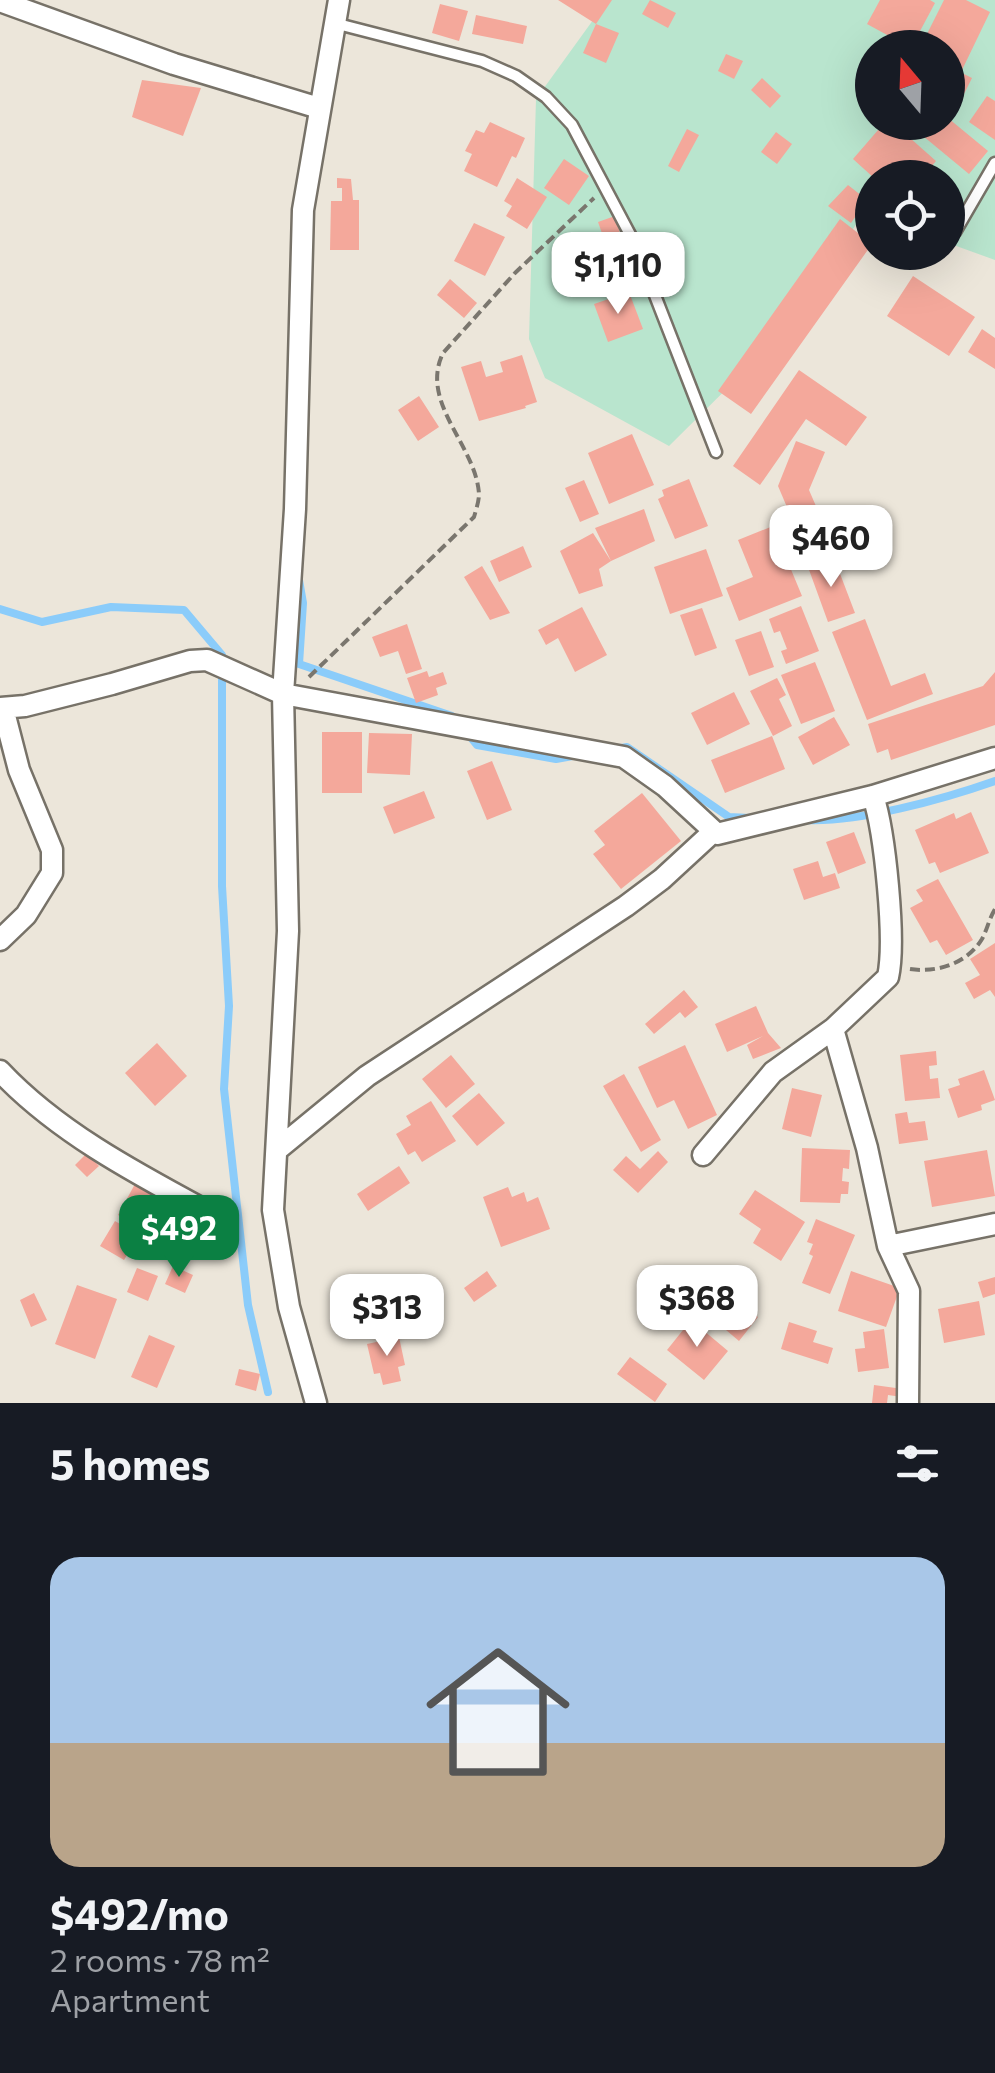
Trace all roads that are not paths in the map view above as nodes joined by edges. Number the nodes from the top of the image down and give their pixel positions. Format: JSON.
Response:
{"nodes":[{"id":1,"x":339,"y":0,"type":"edge"},
{"id":2,"x":0,"y":1,"type":"edge"},
{"id":3,"x":333,"y":22,"type":"junction"},
{"id":4,"x":319,"y":108,"type":"junction"},
{"id":5,"x":995,"y":163,"type":"edge"},
{"id":6,"x":965,"y":215,"type":"edge"},
{"id":7,"x":716,"y":452,"type":"dead end"},
{"id":8,"x":287,"y":694,"type":"junction"},
{"id":9,"x":2,"y":708,"type":"edge"},
{"id":10,"x":995,"y":758,"type":"edge"},
{"id":11,"x":873,"y":796,"type":"junction"},
{"id":12,"x":713,"y":832,"type":"junction"},
{"id":13,"x":0,"y":940,"type":"edge"},
{"id":14,"x":833,"y":1029,"type":"junction"},
{"id":15,"x":0,"y":1071,"type":"edge"},
{"id":16,"x":278,"y":1149,"type":"junction"},
{"id":17,"x":703,"y":1155,"type":"dead end"},
{"id":18,"x":219,"y":1218,"type":"dead end"},
{"id":19,"x":995,"y":1224,"type":"edge"},
{"id":20,"x":888,"y":1246,"type":"junction"},
{"id":21,"x":316,"y":1403,"type":"edge"},
{"id":22,"x":908,"y":1403,"type":"edge"}],
"edges":[{"from":1,"to":3,"type":"street"},
{"from":2,"to":4,"type":"street"},
{"from":3,"to":4,"type":"street"},
{"from":3,"to":7,"type":"lane"},
{"from":4,"to":8,"type":"street"},
{"from":5,"to":6,"type":"lane"},
{"from":8,"to":9,"type":"street"},
{"from":8,"to":12,"type":"street"},
{"from":8,"to":16,"type":"street"},
{"from":9,"to":13,"type":"street"},
{"from":10,"to":11,"type":"street"},
{"from":11,"to":12,"type":"street"},
{"from":11,"to":14,"type":"street"},
{"from":12,"to":16,"type":"street"},
{"from":14,"to":17,"type":"street"},
{"from":14,"to":20,"type":"street"},
{"from":15,"to":18,"type":"street"},
{"from":16,"to":21,"type":"street"},
{"from":19,"to":20,"type":"street"},
{"from":20,"to":22,"type":"street"}]}
